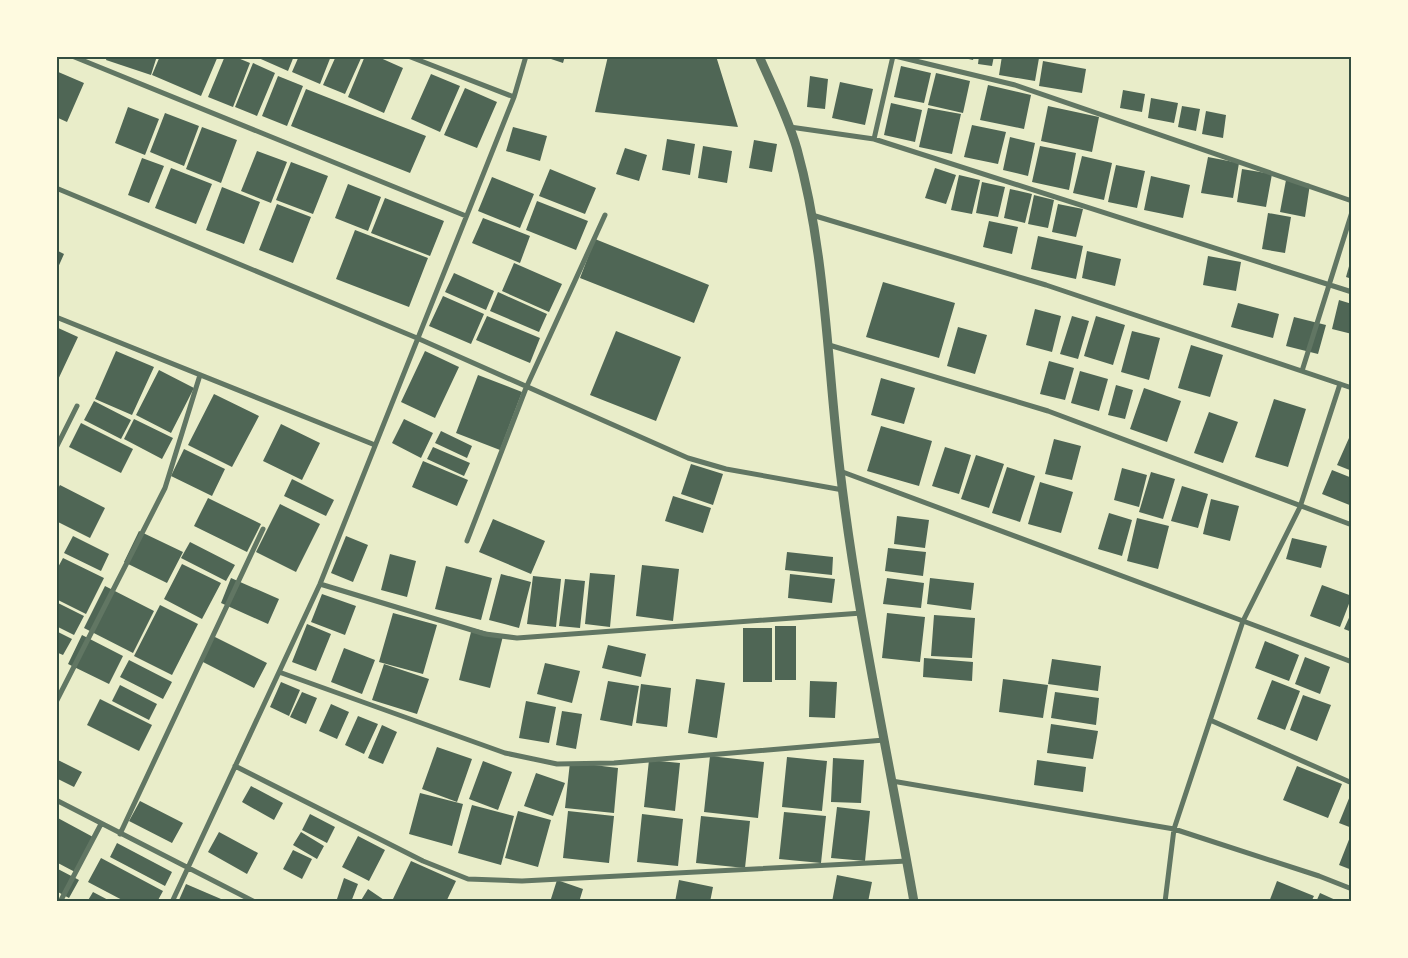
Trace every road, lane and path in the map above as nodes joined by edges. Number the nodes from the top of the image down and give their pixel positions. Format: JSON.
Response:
{"nodes":[{"id":1,"x":72,"y":56,"type":"edge"},
{"id":2,"x":408,"y":56,"type":"edge"},
{"id":3,"x":526,"y":56,"type":"edge"},
{"id":4,"x":759,"y":56,"type":"edge"},
{"id":5,"x":894,"y":56,"type":"edge"},
{"id":6,"x":514,"y":97,"type":"junction"},
{"id":7,"x":788,"y":127,"type":"junction"},
{"id":8,"x":874,"y":139,"type":"junction"},
{"id":9,"x":56,"y":188,"type":"edge"},
{"id":10,"x":1352,"y":201,"type":"edge"},
{"id":11,"x":1352,"y":212,"type":"edge"},
{"id":12,"x":605,"y":215,"type":"dead end"},
{"id":13,"x":812,"y":215,"type":"junction"},
{"id":14,"x":466,"y":216,"type":"junction"},
{"id":15,"x":1329,"y":285,"type":"junction"},
{"id":16,"x":1352,"y":292,"type":"edge"},
{"id":17,"x":56,"y":317,"type":"edge"},
{"id":18,"x":417,"y":338,"type":"junction"},
{"id":19,"x":829,"y":345,"type":"junction"},
{"id":20,"x":1302,"y":371,"type":"junction"},
{"id":21,"x":200,"y":375,"type":"junction"},
{"id":22,"x":1340,"y":384,"type":"junction"},
{"id":23,"x":526,"y":388,"type":"junction"},
{"id":24,"x":1352,"y":388,"type":"edge"},
{"id":25,"x":77,"y":406,"type":"dead end"},
{"id":26,"x":375,"y":445,"type":"junction"},
{"id":27,"x":56,"y":448,"type":"edge"},
{"id":28,"x":840,"y":471,"type":"junction"},
{"id":29,"x":843,"y":490,"type":"junction"},
{"id":30,"x":1300,"y":507,"type":"junction"},
{"id":31,"x":1352,"y":525,"type":"edge"},
{"id":32,"x":263,"y":529,"type":"dead end"},
{"id":33,"x":467,"y":541,"type":"dead end"},
{"id":34,"x":320,"y":584,"type":"junction"},
{"id":35,"x":862,"y":613,"type":"junction"},
{"id":36,"x":1243,"y":621,"type":"junction"},
{"id":37,"x":1352,"y":662,"type":"edge"},
{"id":38,"x":279,"y":672,"type":"junction"},
{"id":39,"x":56,"y":702,"type":"edge"},
{"id":40,"x":1210,"y":720,"type":"junction"},
{"id":41,"x":884,"y":740,"type":"junction"},
{"id":42,"x":234,"y":766,"type":"junction"},
{"id":43,"x":892,"y":782,"type":"junction"},
{"id":44,"x":1352,"y":783,"type":"edge"},
{"id":45,"x":56,"y":800,"type":"edge"},
{"id":46,"x":101,"y":824,"type":"junction"},
{"id":47,"x":1174,"y":829,"type":"junction"},
{"id":48,"x":120,"y":834,"type":"junction"},
{"id":49,"x":907,"y":861,"type":"junction"},
{"id":50,"x":187,"y":868,"type":"junction"},
{"id":51,"x":1352,"y":889,"type":"edge"},
{"id":52,"x":60,"y":902,"type":"edge"},
{"id":53,"x":172,"y":902,"type":"edge"},
{"id":54,"x":255,"y":902,"type":"edge"},
{"id":55,"x":914,"y":902,"type":"edge"},
{"id":56,"x":1165,"y":902,"type":"edge"}],
"edges":[{"from":1,"to":14,"type":"street"},
{"from":2,"to":6,"type":"street"},
{"from":3,"to":6,"type":"street"},
{"from":4,"to":7,"type":"street"},
{"from":5,"to":8,"type":"street"},
{"from":5,"to":10,"type":"street"},
{"from":6,"to":14,"type":"street"},
{"from":7,"to":8,"type":"street"},
{"from":7,"to":13,"type":"street"},
{"from":8,"to":15,"type":"street"},
{"from":9,"to":18,"type":"street"},
{"from":11,"to":15,"type":"street"},
{"from":12,"to":23,"type":"street"},
{"from":13,"to":19,"type":"street"},
{"from":13,"to":20,"type":"street"},
{"from":14,"to":18,"type":"street"},
{"from":15,"to":16,"type":"street"},
{"from":15,"to":20,"type":"street"},
{"from":17,"to":21,"type":"street"},
{"from":18,"to":23,"type":"street"},
{"from":18,"to":26,"type":"street"},
{"from":19,"to":28,"type":"street"},
{"from":19,"to":30,"type":"street"},
{"from":20,"to":22,"type":"street"},
{"from":21,"to":26,"type":"street"},
{"from":21,"to":39,"type":"street"},
{"from":22,"to":24,"type":"street"},
{"from":22,"to":30,"type":"street"},
{"from":23,"to":29,"type":"street"},
{"from":23,"to":33,"type":"street"},
{"from":25,"to":27,"type":"street"},
{"from":26,"to":34,"type":"street"},
{"from":28,"to":29,"type":"street"},
{"from":28,"to":36,"type":"street"},
{"from":29,"to":35,"type":"street"},
{"from":30,"to":31,"type":"street"},
{"from":30,"to":36,"type":"street"},
{"from":32,"to":48,"type":"street"},
{"from":34,"to":35,"type":"street"},
{"from":34,"to":38,"type":"street"},
{"from":35,"to":41,"type":"street"},
{"from":36,"to":37,"type":"street"},
{"from":36,"to":40,"type":"street"},
{"from":38,"to":41,"type":"street"},
{"from":38,"to":42,"type":"street"},
{"from":40,"to":44,"type":"street"},
{"from":40,"to":47,"type":"street"},
{"from":41,"to":43,"type":"street"},
{"from":42,"to":49,"type":"street"},
{"from":42,"to":50,"type":"street"},
{"from":43,"to":47,"type":"street"},
{"from":43,"to":49,"type":"street"},
{"from":45,"to":46,"type":"street"},
{"from":46,"to":48,"type":"street"},
{"from":46,"to":52,"type":"street"},
{"from":47,"to":51,"type":"street"},
{"from":47,"to":56,"type":"street"},
{"from":48,"to":50,"type":"street"},
{"from":49,"to":55,"type":"street"},
{"from":50,"to":53,"type":"street"},
{"from":50,"to":54,"type":"street"}]}
